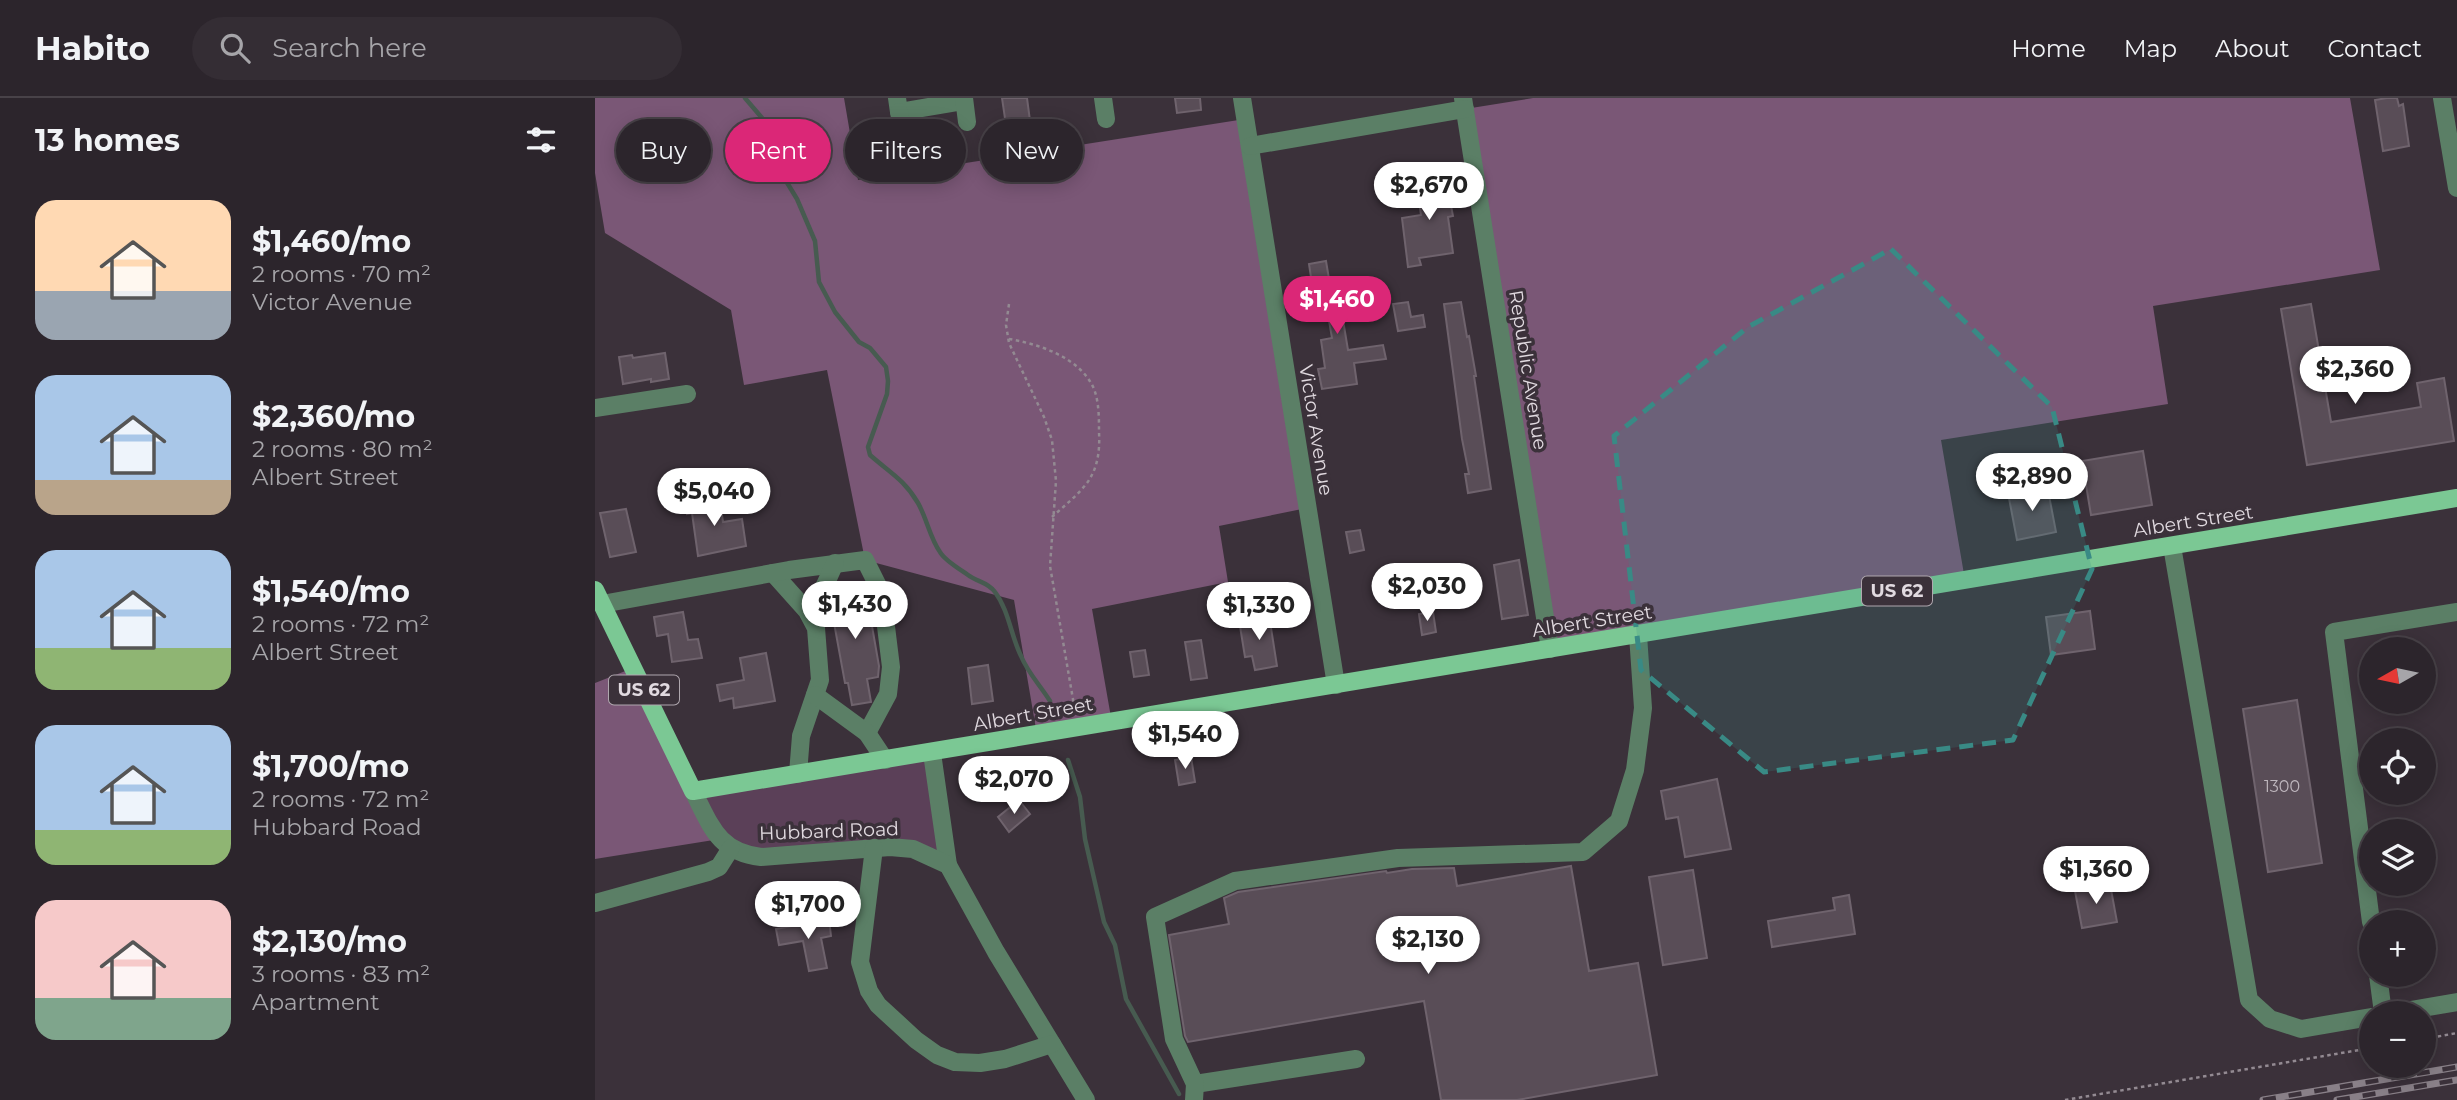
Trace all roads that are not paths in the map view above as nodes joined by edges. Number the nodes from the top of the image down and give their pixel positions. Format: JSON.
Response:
{"nodes":[{"id":1,"x":1103,"y":98,"type":"edge"},
{"id":2,"x":1242,"y":98,"type":"edge"},
{"id":3,"x":2442,"y":98,"type":"edge"},
{"id":4,"x":964,"y":100,"type":"edge"},
{"id":5,"x":1464,"y":104,"type":"edge"},
{"id":6,"x":898,"y":105,"type":"edge"},
{"id":7,"x":1107,"y":119,"type":"dead end"},
{"id":8,"x":967,"y":122,"type":"dead end"},
{"id":9,"x":1249,"y":146,"type":"junction"},
{"id":10,"x":2457,"y":188,"type":"edge"},
{"id":11,"x":687,"y":394,"type":"dead end"},
{"id":12,"x":595,"y":408,"type":"edge"},
{"id":13,"x":2457,"y":498,"type":"edge"},
{"id":14,"x":2172,"y":545,"type":"junction"},
{"id":15,"x":835,"y":563,"type":"junction"},
{"id":16,"x":773,"y":573,"type":"junction"},
{"id":17,"x":599,"y":597,"type":"edge"},
{"id":18,"x":2457,"y":612,"type":"edge"},
{"id":19,"x":816,"y":628,"type":"junction"},
{"id":20,"x":1638,"y":635,"type":"junction"},
{"id":21,"x":1551,"y":649,"type":"junction"},
{"id":22,"x":1336,"y":685,"type":"junction"},
{"id":23,"x":815,"y":695,"type":"junction"},
{"id":24,"x":867,"y":733,"type":"junction"},
{"id":25,"x":932,"y":753,"type":"junction"},
{"id":26,"x":885,"y":760,"type":"junction"},
{"id":27,"x":798,"y":774,"type":"junction"},
{"id":28,"x":693,"y":791,"type":"junction"},
{"id":29,"x":731,"y":848,"type":"junction"},
{"id":30,"x":874,"y":848,"type":"junction"},
{"id":31,"x":949,"y":865,"type":"junction"},
{"id":32,"x":595,"y":903,"type":"edge"},
{"id":33,"x":2370,"y":910,"type":"edge"},
{"id":34,"x":2457,"y":1002,"type":"edge"},
{"id":35,"x":2436,"y":1006,"type":"edge"},
{"id":36,"x":2359,"y":1019,"type":"edge"},
{"id":37,"x":1052,"y":1044,"type":"junction"},
{"id":38,"x":1356,"y":1059,"type":"dead end"},
{"id":39,"x":1195,"y":1092,"type":"edge"},
{"id":40,"x":1086,"y":1100,"type":"edge"}],
"edges":[{"from":1,"to":7,"type":"street"},
{"from":2,"to":9,"type":"street","name":"Victor Avenue"},
{"from":3,"to":10,"type":"street"},
{"from":4,"to":6,"type":"street"},
{"from":4,"to":8,"type":"street"},
{"from":5,"to":9,"type":"street"},
{"from":5,"to":21,"type":"street","name":"Republic Avenue"},
{"from":9,"to":22,"type":"street","name":"Victor Avenue"},
{"from":11,"to":12,"type":"street"},
{"from":13,"to":14,"type":"main road","name":"Albert Street","number":"US 62"},
{"from":14,"to":20,"type":"main road","name":"Albert Street","number":"US 62"},
{"from":14,"to":36,"type":"street"},
{"from":15,"to":16,"type":"street"},
{"from":15,"to":19,"type":"street"},
{"from":15,"to":24,"type":"street"},
{"from":16,"to":17,"type":"street"},
{"from":16,"to":19,"type":"street"},
{"from":17,"to":28,"type":"main road","name":"Hubbard Road","number":"US 62"},
{"from":18,"to":33,"type":"street"},
{"from":19,"to":23,"type":"street"},
{"from":20,"to":21,"type":"main road","name":"Albert Street","number":"US 62"},
{"from":20,"to":39,"type":"street"},
{"from":21,"to":22,"type":"main road","name":"Albert Street","number":"US 62"},
{"from":22,"to":25,"type":"main road","name":"Albert Street","number":"US 62"},
{"from":23,"to":24,"type":"street"},
{"from":23,"to":27,"type":"street"},
{"from":24,"to":26,"type":"street"},
{"from":25,"to":26,"type":"main road","name":"Albert Street","number":"US 62"},
{"from":25,"to":31,"type":"street"},
{"from":26,"to":27,"type":"main road","name":"Albert Street","number":"US 62"},
{"from":27,"to":28,"type":"main road","name":"Albert Street","number":"US 62"},
{"from":28,"to":29,"type":"street","name":"Hubbard Road"},
{"from":29,"to":30,"type":"street","name":"Hubbard Road"},
{"from":29,"to":32,"type":"street"},
{"from":30,"to":31,"type":"street","name":"Hubbard Road"},
{"from":30,"to":37,"type":"street"},
{"from":31,"to":37,"type":"street"},
{"from":34,"to":35,"type":"street"},
{"from":37,"to":40,"type":"street"},
{"from":38,"to":39,"type":"street"}]}
